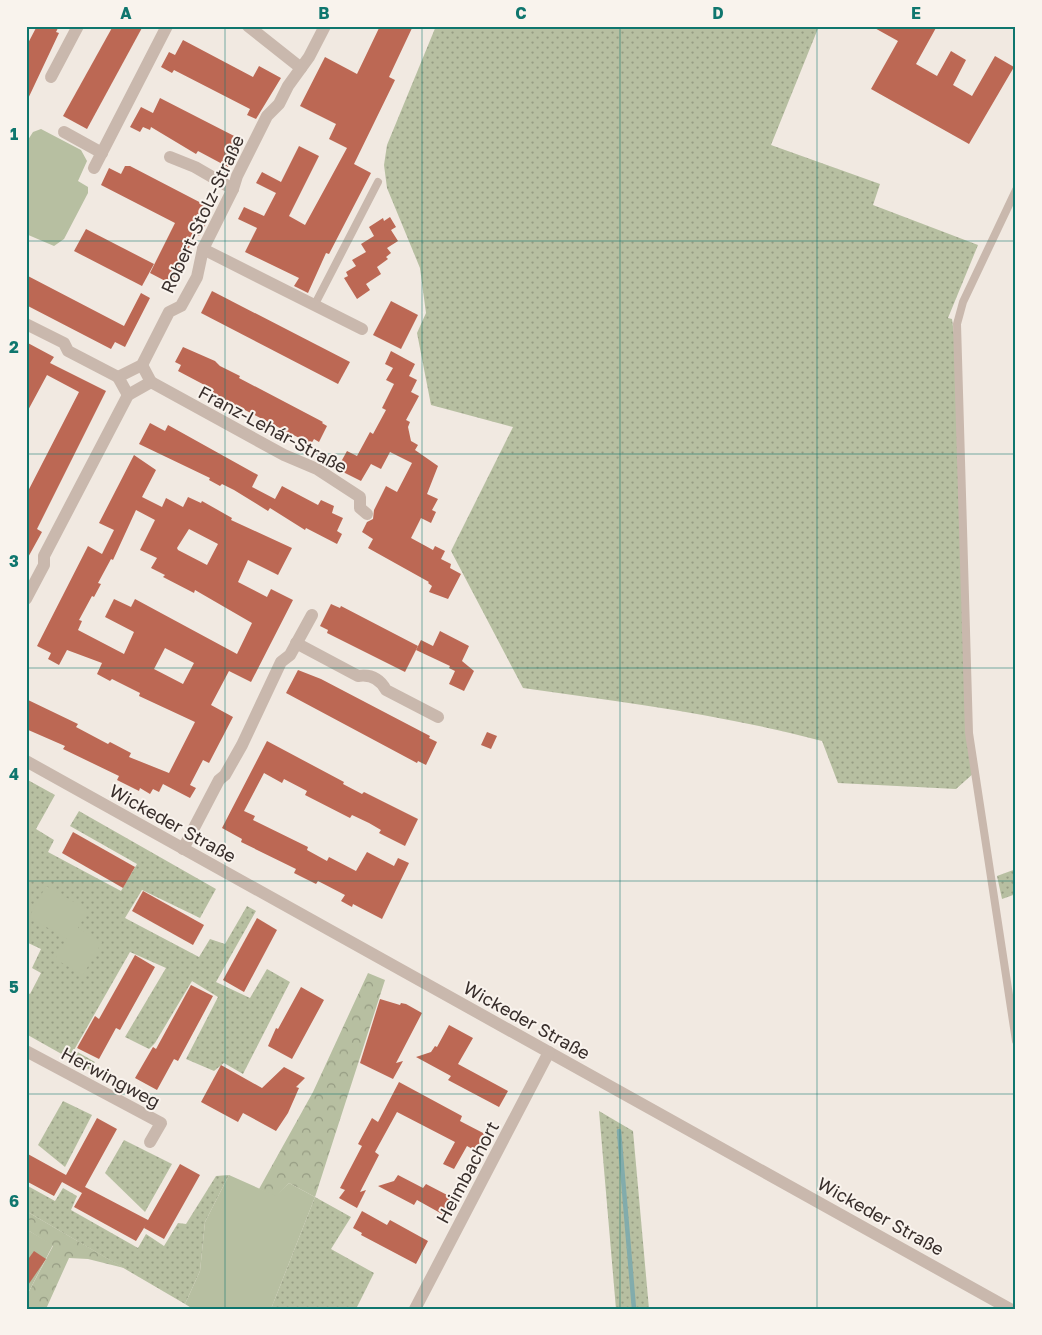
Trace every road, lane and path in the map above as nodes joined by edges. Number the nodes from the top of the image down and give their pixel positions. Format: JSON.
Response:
{"nodes":[{"id":1,"x":78,"y":26,"type":"edge"},
{"id":2,"x":167,"y":26,"type":"edge"},
{"id":3,"x":248,"y":26,"type":"edge"},
{"id":4,"x":325,"y":26,"type":"edge"},
{"id":5,"x":301,"y":68,"type":"junction"},
{"id":6,"x":51,"y":77,"type":"dead end"},
{"id":7,"x":64,"y":132,"type":"dead end"},
{"id":8,"x":102,"y":153,"type":"junction"},
{"id":9,"x":170,"y":157,"type":"dead end"},
{"id":10,"x":94,"y":168,"type":"dead end"},
{"id":11,"x":378,"y":182,"type":"dead end"},
{"id":12,"x":233,"y":189,"type":"junction"},
{"id":13,"x":1016,"y":190,"type":"edge"},
{"id":14,"x":203,"y":249,"type":"junction"},
{"id":15,"x":314,"y":306,"type":"junction"},
{"id":16,"x":26,"y":324,"type":"edge"},
{"id":17,"x":362,"y":329,"type":"dead end"},
{"id":18,"x":142,"y":365,"type":"junction"},
{"id":19,"x":118,"y":377,"type":"junction"},
{"id":20,"x":151,"y":382,"type":"junction"},
{"id":21,"x":128,"y":395,"type":"junction"},
{"id":22,"x":367,"y":514,"type":"dead end"},
{"id":23,"x":26,"y":600,"type":"edge"},
{"id":24,"x":312,"y":615,"type":"dead end"},
{"id":25,"x":296,"y":643,"type":"junction"},
{"id":26,"x":438,"y":717,"type":"dead end"},
{"id":27,"x":26,"y":762,"type":"edge"},
{"id":28,"x":183,"y":849,"type":"junction"},
{"id":29,"x":1016,"y":1041,"type":"edge"},
{"id":30,"x":26,"y":1051,"type":"edge"},
{"id":31,"x":549,"y":1052,"type":"junction"},
{"id":32,"x":150,"y":1142,"type":"dead end"},
{"id":33,"x":415,"y":1309,"type":"edge"},
{"id":34,"x":1010,"y":1309,"type":"edge"}],
"edges":[{"from":1,"to":6,"type":"street"},
{"from":2,"to":8,"type":"street"},
{"from":3,"to":5,"type":"street"},
{"from":4,"to":5,"type":"street","name":"Robert-Stolz-Straße"},
{"from":5,"to":12,"type":"street","name":"Robert-Stolz-Straße"},
{"from":7,"to":8,"type":"street"},
{"from":8,"to":10,"type":"street"},
{"from":9,"to":12,"type":"street"},
{"from":11,"to":15,"type":"lane"},
{"from":12,"to":14,"type":"street","name":"Robert-Stolz-Straße"},
{"from":13,"to":29,"type":"lane"},
{"from":14,"to":15,"type":"street"},
{"from":14,"to":18,"type":"street","name":"Robert-Stolz-Straße"},
{"from":15,"to":17,"type":"street"},
{"from":16,"to":19,"type":"street"},
{"from":18,"to":19,"type":"street"},
{"from":18,"to":20,"type":"street"},
{"from":19,"to":21,"type":"street"},
{"from":20,"to":21,"type":"street"},
{"from":20,"to":22,"type":"street","name":"Franz-Lehár-Straße"},
{"from":21,"to":23,"type":"street"},
{"from":24,"to":25,"type":"street"},
{"from":25,"to":26,"type":"street"},
{"from":25,"to":28,"type":"street"},
{"from":27,"to":28,"type":"street","name":"Wickeder Straße"},
{"from":28,"to":31,"type":"street","name":"Wickeder Straße"},
{"from":30,"to":32,"type":"street","name":"Herwingweg"},
{"from":31,"to":33,"type":"street","name":"Heimbachort"},
{"from":31,"to":34,"type":"street","name":"Wickeder Straße"}]}
